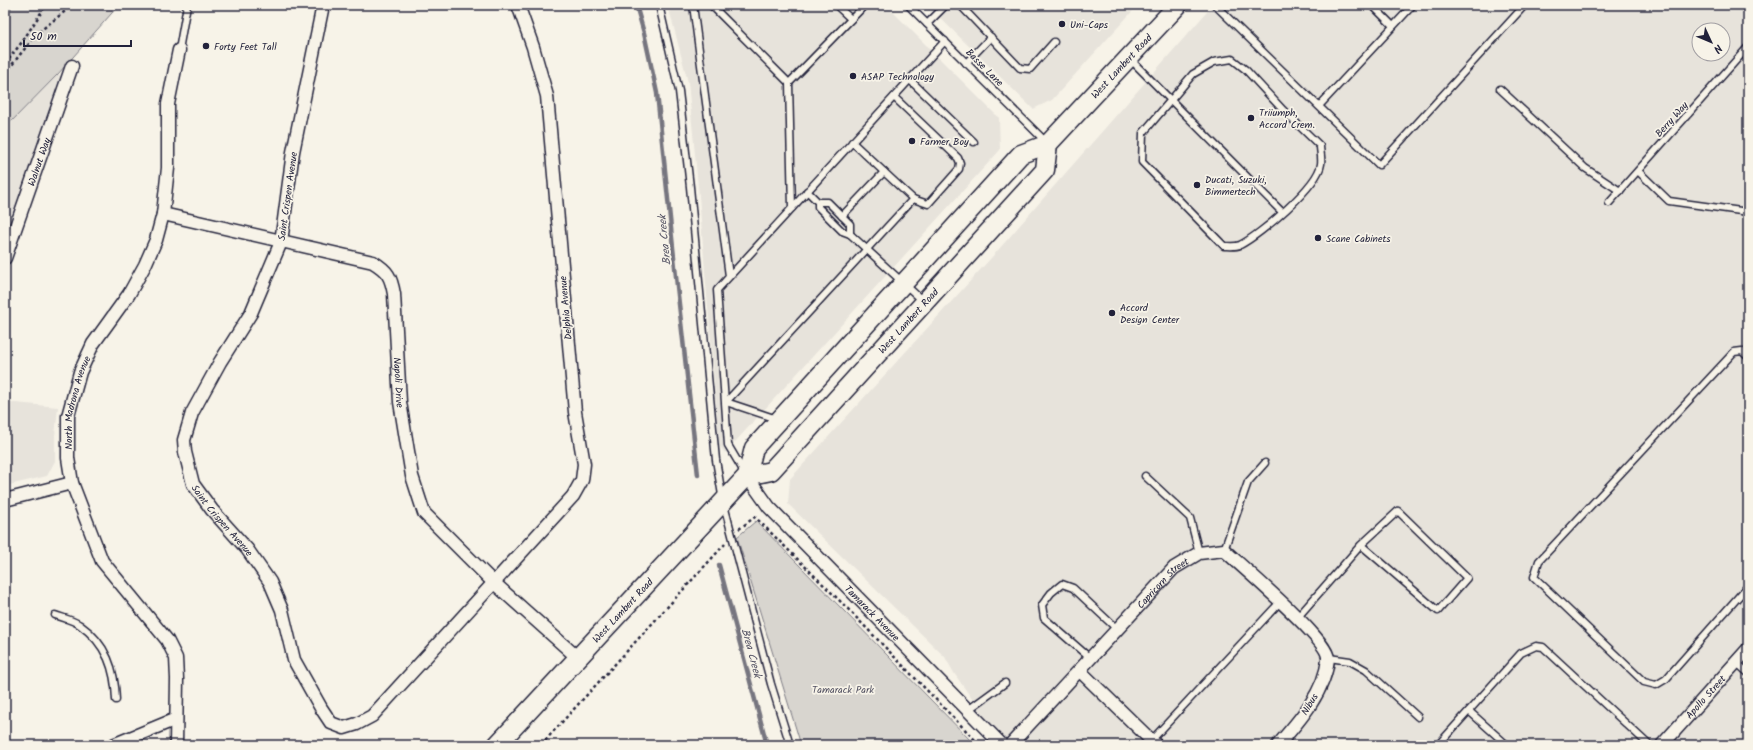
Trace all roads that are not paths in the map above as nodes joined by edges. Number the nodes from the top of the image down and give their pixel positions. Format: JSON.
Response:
{"nodes":[{"id":1,"x":187,"y":5,"type":"edge"},
{"id":2,"x":323,"y":5,"type":"edge"},
{"id":3,"x":518,"y":5,"type":"edge"},
{"id":4,"x":659,"y":5,"type":"edge"},
{"id":5,"x":693,"y":5,"type":"edge"},
{"id":6,"x":711,"y":5,"type":"edge"},
{"id":7,"x":836,"y":5,"type":"edge"},
{"id":8,"x":865,"y":5,"type":"edge"},
{"id":9,"x":908,"y":5,"type":"edge"},
{"id":10,"x":949,"y":5,"type":"edge"},
{"id":11,"x":960,"y":5,"type":"edge"},
{"id":12,"x":1178,"y":5,"type":"edge"},
{"id":13,"x":1215,"y":5,"type":"edge"},
{"id":14,"x":1372,"y":5,"type":"edge"},
{"id":15,"x":1413,"y":5,"type":"edge"},
{"id":16,"x":1525,"y":5,"type":"edge"},
{"id":17,"x":851,"y":19,"type":"junction"},
{"id":18,"x":928,"y":24,"type":"junction"},
{"id":19,"x":1393,"y":26,"type":"junction"},
{"id":20,"x":991,"y":38,"type":"junction"},
{"id":21,"x":945,"y":41,"type":"junction"},
{"id":22,"x":1054,"y":42,"type":"dead end"},
{"id":23,"x":1748,"y":48,"type":"edge"},
{"id":24,"x":179,"y":50,"type":"joint"},
{"id":25,"x":1128,"y":58,"type":"junction"},
{"id":26,"x":966,"y":63,"type":"junction"},
{"id":27,"x":72,"y":66,"type":"dead end"},
{"id":28,"x":910,"y":80,"type":"junction"},
{"id":29,"x":789,"y":83,"type":"junction"},
{"id":30,"x":1500,"y":90,"type":"dead end"},
{"id":31,"x":894,"y":97,"type":"junction"},
{"id":32,"x":1171,"y":100,"type":"junction"},
{"id":33,"x":1319,"y":106,"type":"junction"},
{"id":34,"x":852,"y":142,"type":"junction"},
{"id":35,"x":974,"y":142,"type":"dead end"},
{"id":36,"x":1048,"y":144,"type":"junction"},
{"id":37,"x":1638,"y":171,"type":"junction"},
{"id":38,"x":884,"y":172,"type":"junction"},
{"id":39,"x":807,"y":191,"type":"junction"},
{"id":40,"x":1620,"y":191,"type":"junction"},
{"id":41,"x":913,"y":199,"type":"junction"},
{"id":42,"x":818,"y":202,"type":"junction"},
{"id":43,"x":1609,"y":203,"type":"dead end"},
{"id":44,"x":792,"y":208,"type":"junction"},
{"id":45,"x":1282,"y":212,"type":"junction"},
{"id":46,"x":1748,"y":212,"type":"edge"},
{"id":47,"x":163,"y":214,"type":"junction"},
{"id":48,"x":842,"y":216,"type":"junction"},
{"id":49,"x":850,"y":234,"type":"junction"},
{"id":50,"x":281,"y":242,"type":"junction"},
{"id":51,"x":866,"y":248,"type":"junction"},
{"id":52,"x":6,"y":254,"type":"edge"},
{"id":53,"x":729,"y":276,"type":"junction"},
{"id":54,"x":904,"y":283,"type":"junction"},
{"id":55,"x":924,"y":302,"type":"junction"},
{"id":56,"x":1748,"y":357,"type":"edge"},
{"id":57,"x":726,"y":402,"type":"junction"},
{"id":58,"x":780,"y":420,"type":"junction"},
{"id":59,"x":1265,"y":462,"type":"dead end"},
{"id":60,"x":746,"y":476,"type":"junction"},
{"id":61,"x":1145,"y":476,"type":"dead end"},
{"id":62,"x":72,"y":483,"type":"junction"},
{"id":63,"x":5,"y":500,"type":"edge"},
{"id":64,"x":723,"y":501,"type":"junction"},
{"id":65,"x":1361,"y":545,"type":"junction"},
{"id":66,"x":1224,"y":550,"type":"junction"},
{"id":67,"x":1199,"y":553,"type":"junction"},
{"id":68,"x":493,"y":582,"type":"junction"},
{"id":69,"x":1748,"y":586,"type":"edge"},
{"id":70,"x":1280,"y":602,"type":"junction"},
{"id":71,"x":54,"y":615,"type":"dead end"},
{"id":72,"x":1297,"y":618,"type":"junction"},
{"id":73,"x":1118,"y":630,"type":"junction"},
{"id":74,"x":1748,"y":648,"type":"edge"},
{"id":75,"x":578,"y":658,"type":"junction"},
{"id":76,"x":1329,"y":658,"type":"junction"},
{"id":77,"x":1091,"y":659,"type":"junction"},
{"id":78,"x":1736,"y":662,"type":"junction"},
{"id":79,"x":1080,"y":671,"type":"junction"},
{"id":80,"x":1748,"y":673,"type":"edge"},
{"id":81,"x":1006,"y":683,"type":"dead end"},
{"id":82,"x":116,"y":700,"type":"dead end"},
{"id":83,"x":968,"y":710,"type":"junction"},
{"id":84,"x":1469,"y":711,"type":"junction"},
{"id":85,"x":1418,"y":717,"type":"dead end"},
{"id":86,"x":176,"y":719,"type":"junction"},
{"id":87,"x":1152,"y":743,"type":"edge"},
{"id":88,"x":113,"y":745,"type":"edge"},
{"id":89,"x":176,"y":745,"type":"edge"},
{"id":90,"x":497,"y":745,"type":"edge"},
{"id":91,"x":790,"y":745,"type":"edge"},
{"id":92,"x":1002,"y":745,"type":"edge"},
{"id":93,"x":1010,"y":745,"type":"edge"},
{"id":94,"x":1278,"y":745,"type":"edge"},
{"id":95,"x":1438,"y":745,"type":"edge"},
{"id":96,"x":1507,"y":745,"type":"edge"},
{"id":97,"x":1649,"y":745,"type":"edge"},
{"id":98,"x":1662,"y":745,"type":"edge"}],
"edges":[{"from":1,"to":24,"type":"lane"},
{"from":2,"to":50,"type":"street","name":"Saint Crispen Avenue"},
{"from":3,"to":68,"type":"street","name":"Delphia Avenue"},
{"from":4,"to":64,"type":"lane"},
{"from":5,"to":53,"type":"lane"},
{"from":6,"to":29,"type":"lane"},
{"from":7,"to":17,"type":"lane"},
{"from":8,"to":17,"type":"lane"},
{"from":9,"to":18,"type":"lane","name":"Basse Lane"},
{"from":10,"to":18,"type":"lane"},
{"from":11,"to":20,"type":"lane"},
{"from":12,"to":25,"type":"main road","name":"West Lambert Road"},
{"from":13,"to":33,"type":"lane"},
{"from":14,"to":19,"type":"lane"},
{"from":15,"to":19,"type":"lane"},
{"from":16,"to":33,"type":"lane"},
{"from":17,"to":29,"type":"lane"},
{"from":18,"to":21,"type":"lane","name":"Basse Lane"},
{"from":19,"to":33,"type":"lane"},
{"from":20,"to":22,"type":"lane"},
{"from":20,"to":26,"type":"lane"},
{"from":21,"to":26,"type":"lane","name":"Basse Lane"},
{"from":21,"to":28,"type":"lane"},
{"from":23,"to":37,"type":"lane","name":"Berry Way"},
{"from":24,"to":47,"type":"street","name":"North Madrona Avenue"},
{"from":25,"to":32,"type":"lane"},
{"from":25,"to":36,"type":"main road","name":"West Lambert Road"},
{"from":26,"to":36,"type":"lane","name":"Basse Lane"},
{"from":27,"to":52,"type":"street","name":"Walnut Way"},
{"from":28,"to":31,"type":"lane"},
{"from":28,"to":35,"type":"lane"},
{"from":29,"to":44,"type":"lane"},
{"from":30,"to":40,"type":"lane"},
{"from":31,"to":34,"type":"lane"},
{"from":31,"to":41,"type":"lane"},
{"from":32,"to":45,"type":"lane"},
{"from":32,"to":45,"type":"lane"},
{"from":32,"to":45,"type":"lane"},
{"from":34,"to":38,"type":"lane"},
{"from":34,"to":39,"type":"lane"},
{"from":36,"to":54,"type":"main road","name":"West Lambert Road"},
{"from":36,"to":55,"type":"main road","name":"West Lambert Road"},
{"from":37,"to":40,"type":"lane","name":"Berry Way"},
{"from":37,"to":46,"type":"lane"},
{"from":38,"to":41,"type":"lane"},
{"from":38,"to":48,"type":"lane"},
{"from":39,"to":42,"type":"lane"},
{"from":39,"to":44,"type":"lane"},
{"from":40,"to":43,"type":"lane","name":"Berry Way"},
{"from":41,"to":51,"type":"lane"},
{"from":42,"to":48,"type":"lane"},
{"from":42,"to":49,"type":"lane"},
{"from":44,"to":53,"type":"lane"},
{"from":47,"to":50,"type":"street","name":"Napoli Drive"},
{"from":47,"to":62,"type":"street","name":"North Madrona Avenue"},
{"from":48,"to":49,"type":"lane"},
{"from":49,"to":51,"type":"lane"},
{"from":50,"to":68,"type":"street","name":"Napoli Drive"},
{"from":50,"to":68,"type":"street","name":"Saint Crispen Avenue"},
{"from":51,"to":54,"type":"lane"},
{"from":51,"to":57,"type":"lane"},
{"from":53,"to":57,"type":"lane"},
{"from":54,"to":55,"type":"lane"},
{"from":54,"to":58,"type":"main road","name":"West Lambert Road"},
{"from":55,"to":60,"type":"main road","name":"West Lambert Road"},
{"from":56,"to":69,"type":"lane"},
{"from":57,"to":58,"type":"lane"},
{"from":57,"to":60,"type":"lane"},
{"from":58,"to":60,"type":"main road","name":"West Lambert Road"},
{"from":59,"to":66,"type":"lane"},
{"from":60,"to":64,"type":"main road","name":"West Lambert Road"},
{"from":60,"to":83,"type":"street","name":"Tamarack Avenue"},
{"from":61,"to":67,"type":"lane"},
{"from":62,"to":63,"type":"street"},
{"from":62,"to":86,"type":"street","name":"North Madrona Avenue"},
{"from":64,"to":75,"type":"main road","name":"West Lambert Road"},
{"from":64,"to":91,"type":"lane"},
{"from":65,"to":65,"type":"lane"},
{"from":65,"to":72,"type":"lane"},
{"from":66,"to":67,"type":"street","name":"Capricorn Street"},
{"from":66,"to":70,"type":"street"},
{"from":67,"to":73,"type":"street","name":"Capricorn Street"},
{"from":68,"to":75,"type":"street","name":"Napoli Drive"},
{"from":70,"to":72,"type":"street"},
{"from":70,"to":87,"type":"lane"},
{"from":71,"to":82,"type":"lane"},
{"from":72,"to":76,"type":"street"},
{"from":73,"to":77,"type":"street","name":"Capricorn Street"},
{"from":73,"to":77,"type":"lane"},
{"from":74,"to":78,"type":"street","name":"Apollo Street"},
{"from":75,"to":90,"type":"main road","name":"West Lambert Road"},
{"from":76,"to":85,"type":"lane"},
{"from":76,"to":94,"type":"street","name":"Nibus"},
{"from":77,"to":79,"type":"street","name":"Capricorn Street"},
{"from":78,"to":80,"type":"lane"},
{"from":78,"to":98,"type":"street","name":"Apollo Street"},
{"from":79,"to":87,"type":"street"},
{"from":79,"to":93,"type":"street","name":"Capricorn Street"},
{"from":81,"to":83,"type":"lane"},
{"from":83,"to":92,"type":"street","name":"Tamarack Avenue"},
{"from":84,"to":95,"type":"lane"},
{"from":84,"to":96,"type":"lane"},
{"from":84,"to":97,"type":"lane"},
{"from":86,"to":88,"type":"street"},
{"from":86,"to":89,"type":"street","name":"North Madrona Avenue"}]}
